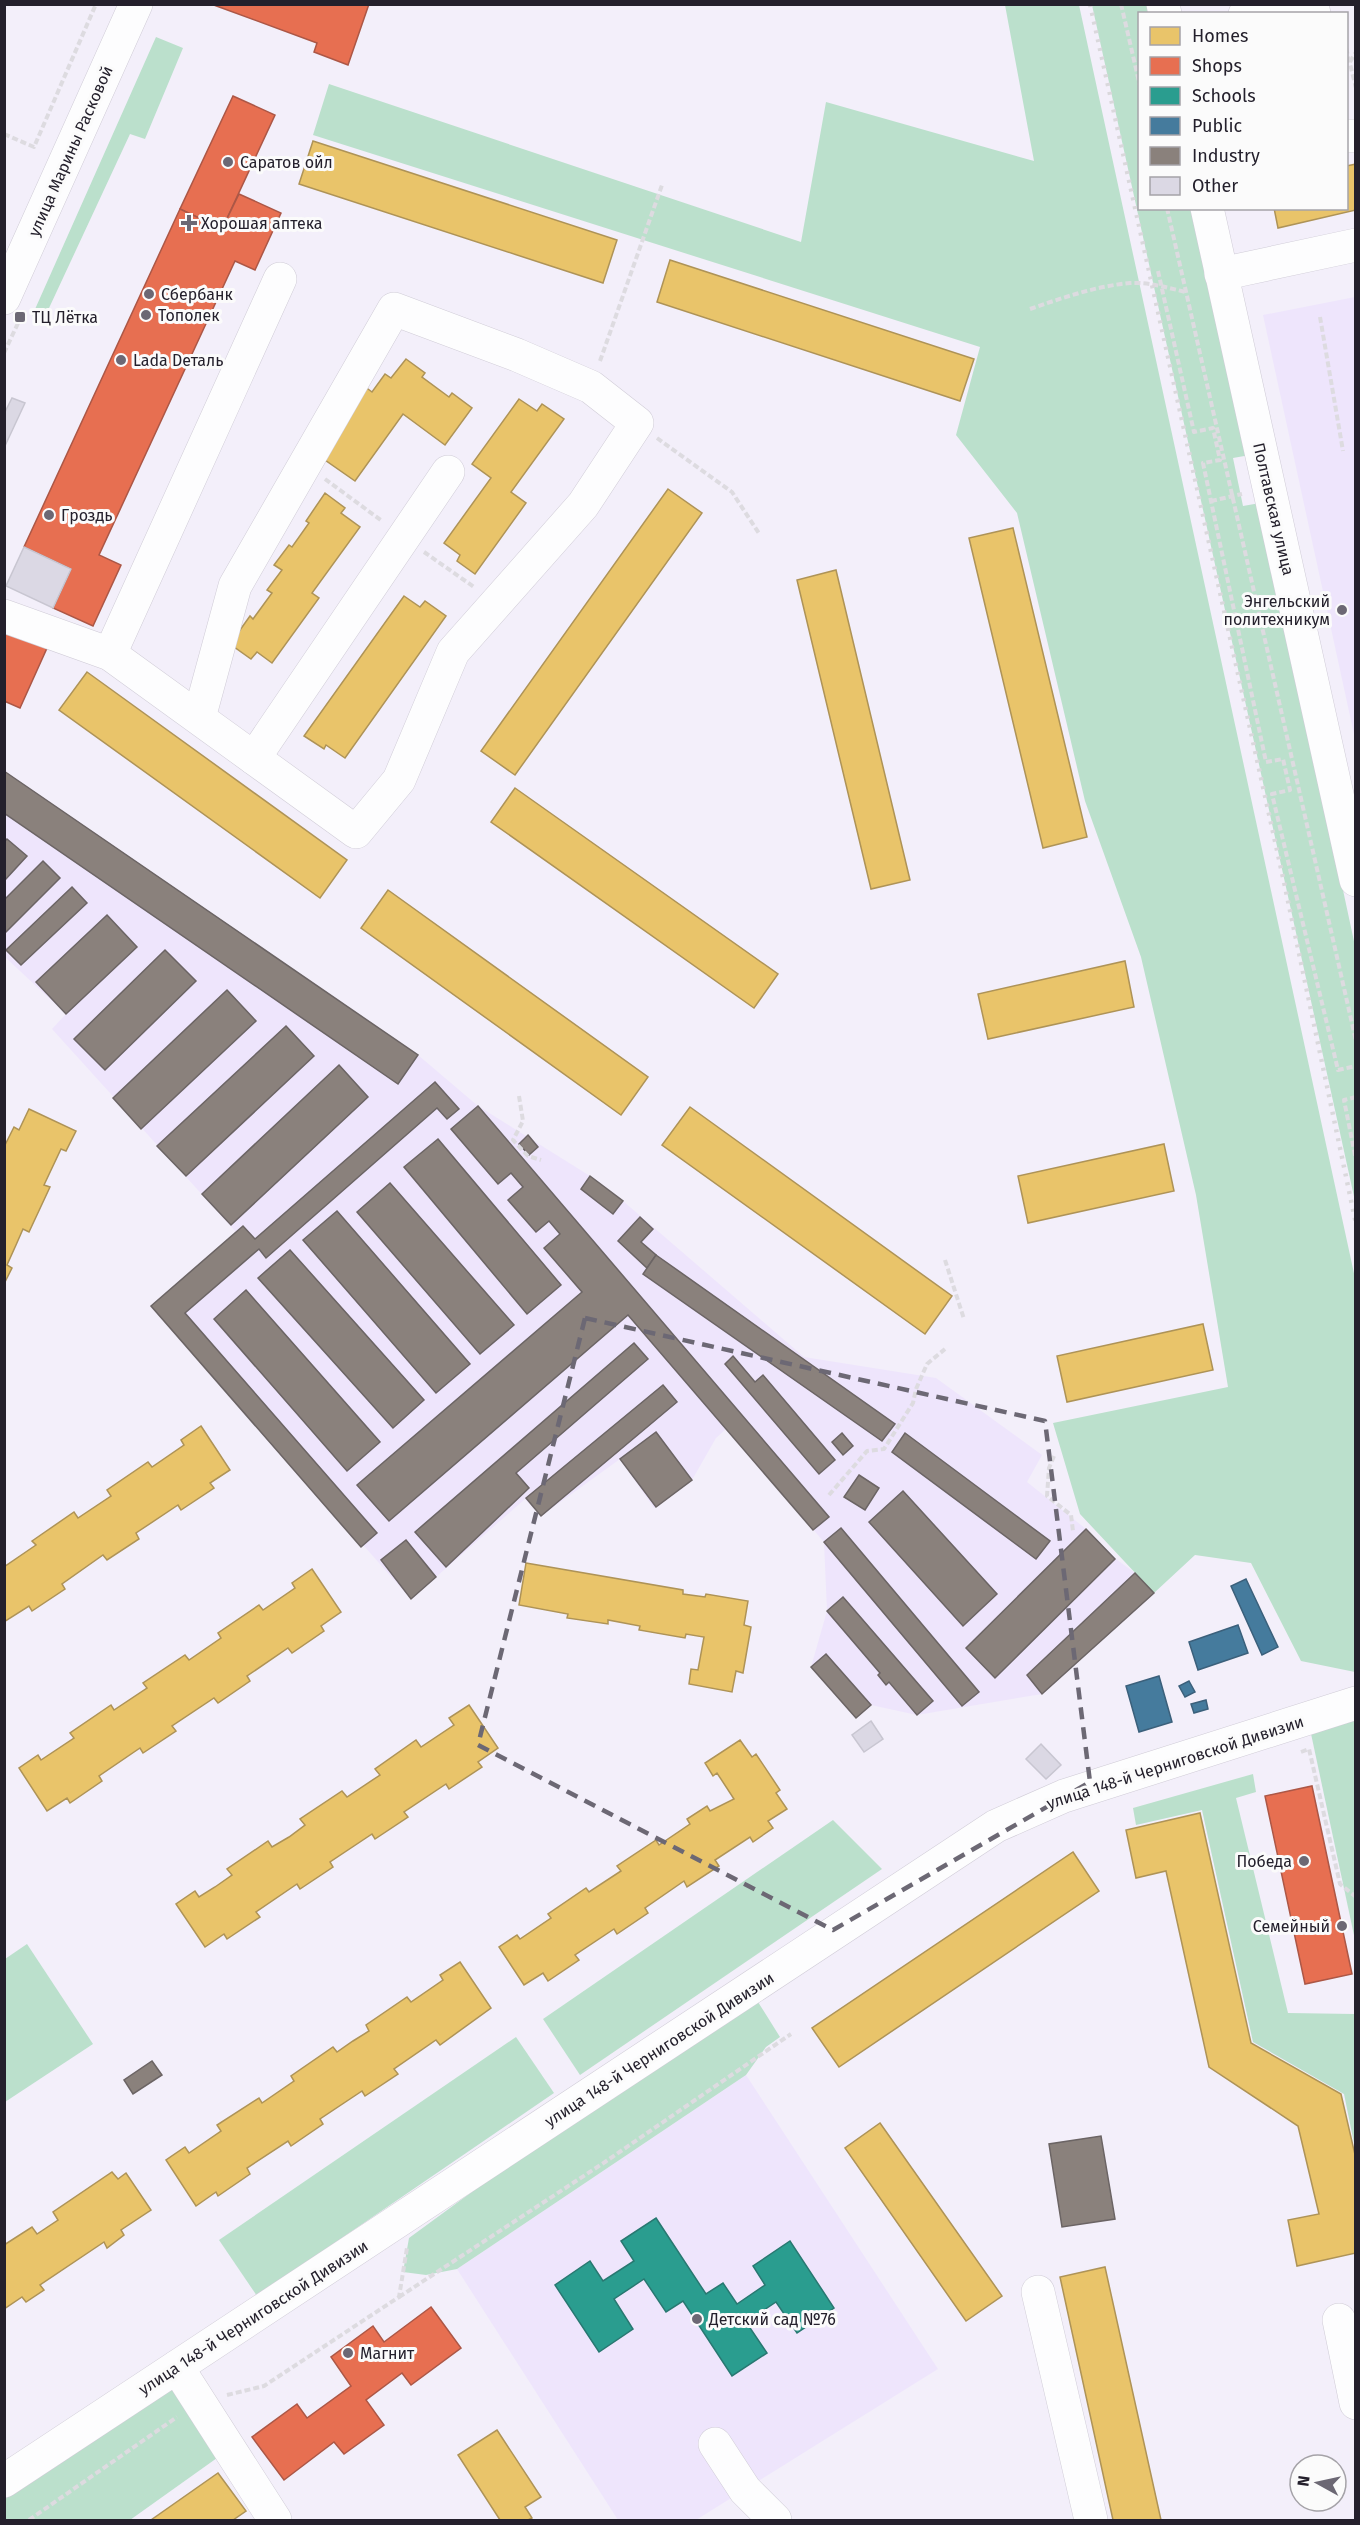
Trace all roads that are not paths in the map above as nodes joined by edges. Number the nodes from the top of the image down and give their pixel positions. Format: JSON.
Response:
{"nodes":[{"id":1,"x":136,"y":4,"type":"edge"},
{"id":2,"x":1285,"y":4,"type":"edge"},
{"id":3,"x":1253,"y":12,"type":"edge"},
{"id":4,"x":1207,"y":210,"type":"edge"},
{"id":5,"x":1356,"y":245,"type":"edge"},
{"id":6,"x":1221,"y":274,"type":"junction"},
{"id":7,"x":280,"y":279,"type":"dead end"},
{"id":8,"x":4,"y":298,"type":"edge"},
{"id":9,"x":448,"y":472,"type":"dead end"},
{"id":10,"x":4,"y":616,"type":"edge"},
{"id":11,"x":110,"y":654,"type":"junction"},
{"id":12,"x":199,"y":718,"type":"junction"},
{"id":13,"x":255,"y":758,"type":"junction"},
{"id":14,"x":1343,"y":763,"type":"edge"},
{"id":15,"x":1356,"y":880,"type":"edge"},
{"id":16,"x":1356,"y":1703,"type":"edge"},
{"id":17,"x":1038,"y":2292,"type":"dead end"},
{"id":18,"x":1339,"y":2320,"type":"dead end"},
{"id":19,"x":177,"y":2367,"type":"junction"},
{"id":20,"x":1356,"y":2403,"type":"edge"},
{"id":21,"x":715,"y":2444,"type":"dead end"},
{"id":22,"x":4,"y":2481,"type":"edge"},
{"id":23,"x":275,"y":2520,"type":"edge"},
{"id":24,"x":775,"y":2520,"type":"edge"},
{"id":25,"x":1090,"y":2520,"type":"edge"}],
"edges":[{"from":1,"to":8,"type":"street","name":"улица Марины Расковой"},
{"from":2,"to":3,"type":"street"},
{"from":4,"to":6,"type":"street","name":"Полтавская улица"},
{"from":5,"to":6,"type":"street"},
{"from":6,"to":14,"type":"street","name":"Полтавская улица"},
{"from":7,"to":11,"type":"street"},
{"from":9,"to":13,"type":"street"},
{"from":10,"to":11,"type":"street"},
{"from":11,"to":12,"type":"street"},
{"from":12,"to":13,"type":"street"},
{"from":12,"to":13,"type":"street"},
{"from":14,"to":15,"type":"street","name":"Полтавская улица"},
{"from":16,"to":19,"type":"street","name":"улица 148-й Черниговской Дивизии"},
{"from":17,"to":25,"type":"street"},
{"from":18,"to":20,"type":"street"},
{"from":19,"to":22,"type":"street","name":"улица 148-й Черниговской Дивизии"},
{"from":19,"to":23,"type":"street"},
{"from":21,"to":24,"type":"street"}]}
